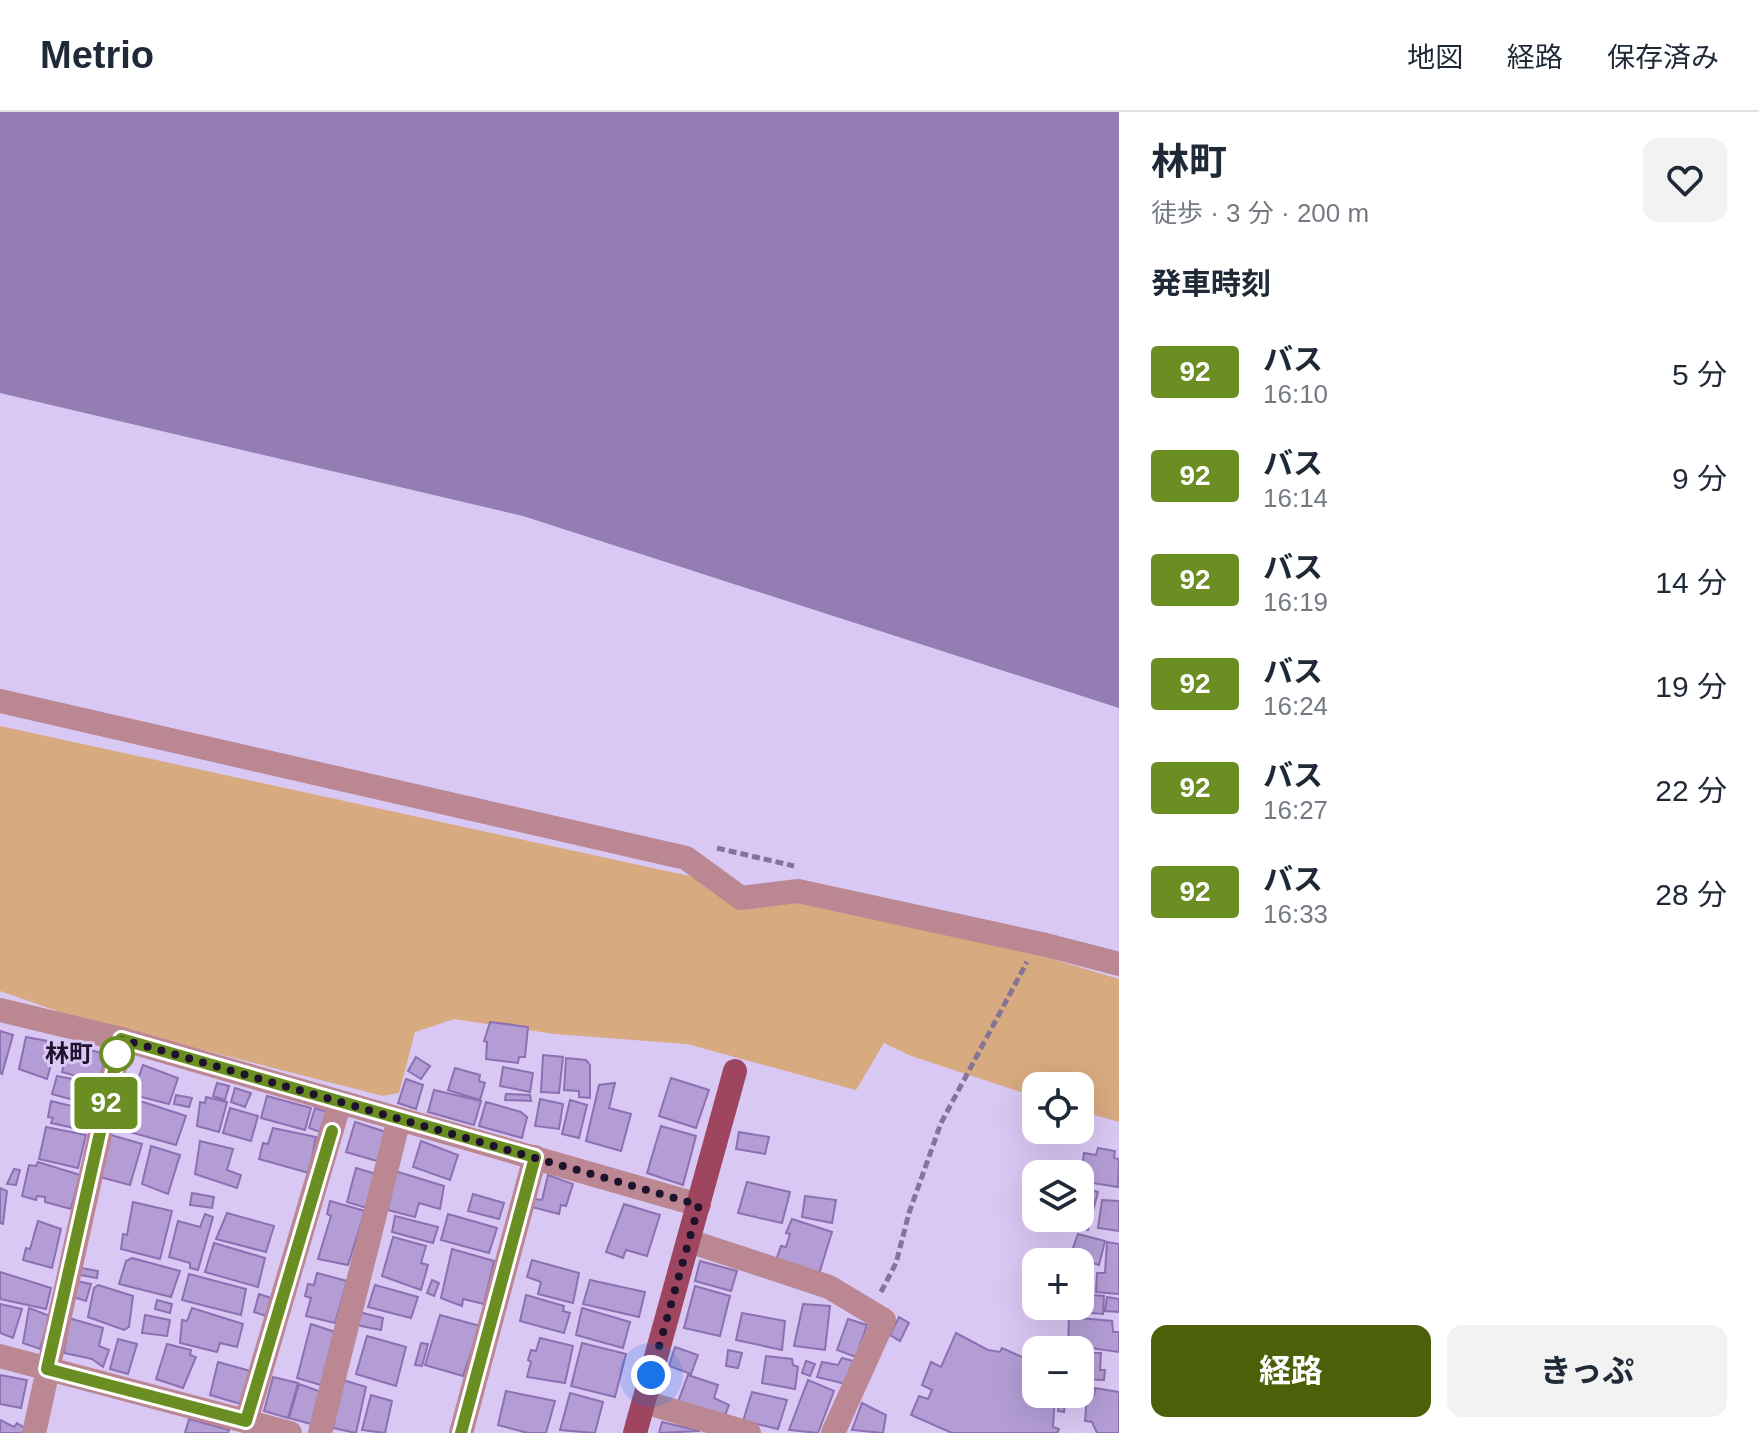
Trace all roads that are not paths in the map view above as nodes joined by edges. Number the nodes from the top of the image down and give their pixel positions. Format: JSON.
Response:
{"nodes":[{"id":1,"x":0,"y":701,"type":"edge"},
{"id":2,"x":1119,"y":964,"type":"edge"},
{"id":3,"x":0,"y":1010,"type":"edge"},
{"id":4,"x":121,"y":1039,"type":"junction"},
{"id":5,"x":735,"y":1071,"type":"dead end"},
{"id":6,"x":340,"y":1102,"type":"junction"},
{"id":7,"x":399,"y":1119,"type":"junction"},
{"id":8,"x":535,"y":1157,"type":"junction"},
{"id":9,"x":699,"y":1205,"type":"junction"},
{"id":10,"x":689,"y":1241,"type":"junction"},
{"id":11,"x":0,"y":1356,"type":"edge"},
{"id":12,"x":47,"y":1369,"type":"junction"},
{"id":13,"x":644,"y":1402,"type":"junction"},
{"id":14,"x":246,"y":1421,"type":"junction"},
{"id":15,"x":34,"y":1433,"type":"edge"},
{"id":16,"x":289,"y":1433,"type":"edge"},
{"id":17,"x":320,"y":1433,"type":"edge"},
{"id":18,"x":461,"y":1433,"type":"edge"},
{"id":19,"x":635,"y":1433,"type":"edge"},
{"id":20,"x":749,"y":1433,"type":"edge"},
{"id":21,"x":833,"y":1433,"type":"edge"}],
"edges":[{"from":1,"to":2,"type":"street"},
{"from":3,"to":4,"type":"street"},
{"from":4,"to":6,"type":"street"},
{"from":4,"to":12,"type":"street"},
{"from":5,"to":9,"type":"main road"},
{"from":6,"to":7,"type":"street"},
{"from":6,"to":14,"type":"street"},
{"from":7,"to":8,"type":"street"},
{"from":7,"to":17,"type":"street"},
{"from":8,"to":9,"type":"street"},
{"from":8,"to":18,"type":"street"},
{"from":9,"to":10,"type":"main road"},
{"from":10,"to":13,"type":"main road"},
{"from":10,"to":21,"type":"street"},
{"from":11,"to":12,"type":"street"},
{"from":12,"to":14,"type":"street"},
{"from":12,"to":15,"type":"street"},
{"from":13,"to":19,"type":"main road"},
{"from":13,"to":20,"type":"street"},
{"from":14,"to":16,"type":"street"}]}
